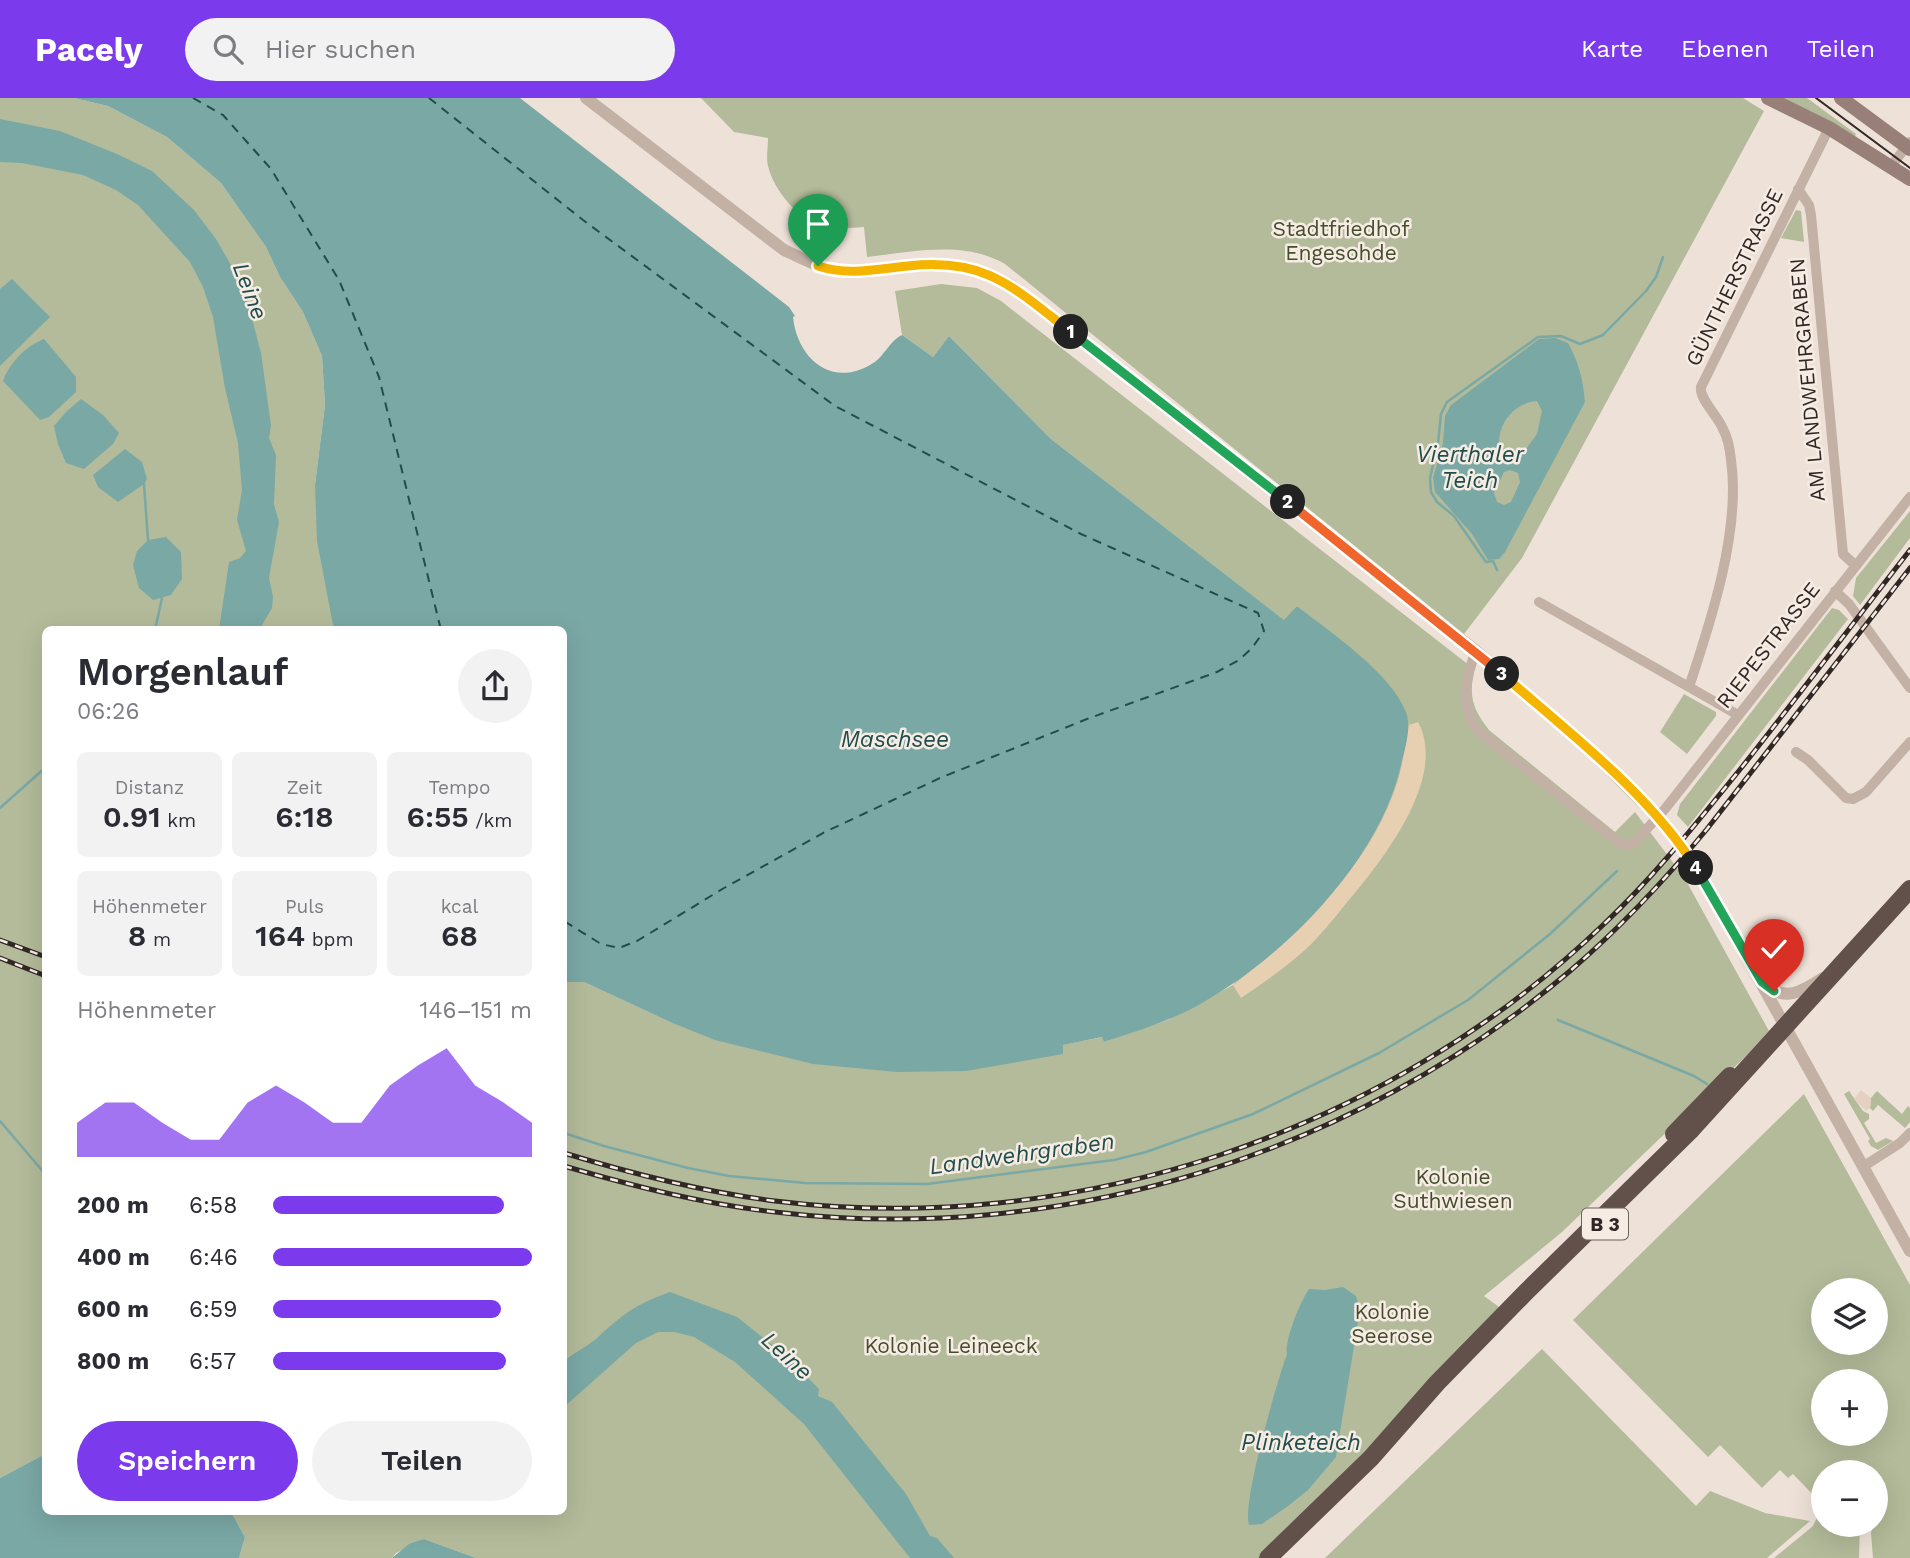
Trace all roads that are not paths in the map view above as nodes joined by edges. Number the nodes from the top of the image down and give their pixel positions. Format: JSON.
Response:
{"nodes":[{"id":1,"x":586,"y":98,"type":"edge"},
{"id":2,"x":1768,"y":98,"type":"edge"},
{"id":3,"x":1840,"y":98,"type":"edge"},
{"id":4,"x":1829,"y":128,"type":"junction"},
{"id":5,"x":1909,"y":146,"type":"edge"},
{"id":6,"x":1891,"y":166,"type":"junction"},
{"id":7,"x":1910,"y":179,"type":"edge"},
{"id":8,"x":1798,"y":189,"type":"junction"},
{"id":9,"x":1910,"y":497,"type":"edge"},
{"id":10,"x":1855,"y":565,"type":"junction"},
{"id":11,"x":1835,"y":591,"type":"junction"},
{"id":12,"x":1539,"y":602,"type":"dead end"},
{"id":13,"x":1473,"y":657,"type":"junction"},
{"id":14,"x":1689,"y":687,"type":"junction"},
{"id":15,"x":1910,"y":688,"type":"edge"},
{"id":16,"x":1738,"y":715,"type":"junction"},
{"id":17,"x":1910,"y":742,"type":"edge"},
{"id":18,"x":1796,"y":752,"type":"dead end"},
{"id":19,"x":1658,"y":818,"type":"junction"},
{"id":20,"x":1910,"y":889,"type":"edge"},
{"id":21,"x":1910,"y":897,"type":"edge"},
{"id":22,"x":1851,"y":960,"type":"junction"},
{"id":23,"x":1762,"y":982,"type":"junction"},
{"id":24,"x":1787,"y":1027,"type":"junction"},
{"id":25,"x":1693,"y":1132,"type":"junction"},
{"id":26,"x":1910,"y":1133,"type":"edge"},
{"id":27,"x":1864,"y":1166,"type":"junction"},
{"id":28,"x":1583,"y":1236,"type":"junction"},
{"id":29,"x":1910,"y":1251,"type":"edge"},
{"id":30,"x":1507,"y":1317,"type":"junction"},
{"id":31,"x":1479,"y":1345,"type":"junction"},
{"id":32,"x":1268,"y":1558,"type":"edge"},
{"id":33,"x":1281,"y":1558,"type":"edge"}],
"edges":[{"from":1,"to":13,"type":"street"},
{"from":2,"to":4,"type":"main road"},
{"from":3,"to":5,"type":"main road"},
{"from":4,"to":6,"type":"main road"},
{"from":4,"to":8,"type":"street","name":"GÜNTHERSTRASSE"},
{"from":5,"to":6,"type":"street"},
{"from":6,"to":7,"type":"main road"},
{"from":8,"to":10,"type":"street","name":"AM LANDWEHRGRABEN"},
{"from":8,"to":14,"type":"street","name":"GÜNTHERSTRASSE"},
{"from":9,"to":10,"type":"street","name":"RIEPESTRASSE"},
{"from":10,"to":11,"type":"street","name":"RIEPESTRASSE"},
{"from":11,"to":15,"type":"street"},
{"from":11,"to":16,"type":"street","name":"RIEPESTRASSE"},
{"from":12,"to":14,"type":"street"},
{"from":13,"to":19,"type":"street"},
{"from":13,"to":19,"type":"street","name":"RIEPESTRASSE"},
{"from":14,"to":16,"type":"street"},
{"from":16,"to":19,"type":"street","name":"RIEPESTRASSE"},
{"from":17,"to":18,"type":"street"},
{"from":19,"to":23,"type":"street"},
{"from":20,"to":25,"type":"highway","number":"B 3","bridge":true},
{"from":21,"to":22,"type":"main road"},
{"from":21,"to":25,"type":"highway","number":"B 3","bridge":true},
{"from":22,"to":23,"type":"street"},
{"from":22,"to":24,"type":"main road"},
{"from":23,"to":24,"type":"street"},
{"from":24,"to":27,"type":"street"},
{"from":24,"to":28,"type":"highway"},
{"from":25,"to":28,"type":"highway","number":"B 3"},
{"from":25,"to":30,"type":"highway","number":"B 3"},
{"from":26,"to":27,"type":"street"},
{"from":27,"to":29,"type":"street"},
{"from":28,"to":30,"type":"highway","number":"B 3"},
{"from":30,"to":31,"type":"highway","number":"B 3"},
{"from":31,"to":32,"type":"highway","number":"B 3"},
{"from":31,"to":33,"type":"highway","number":"B 3"}]}
